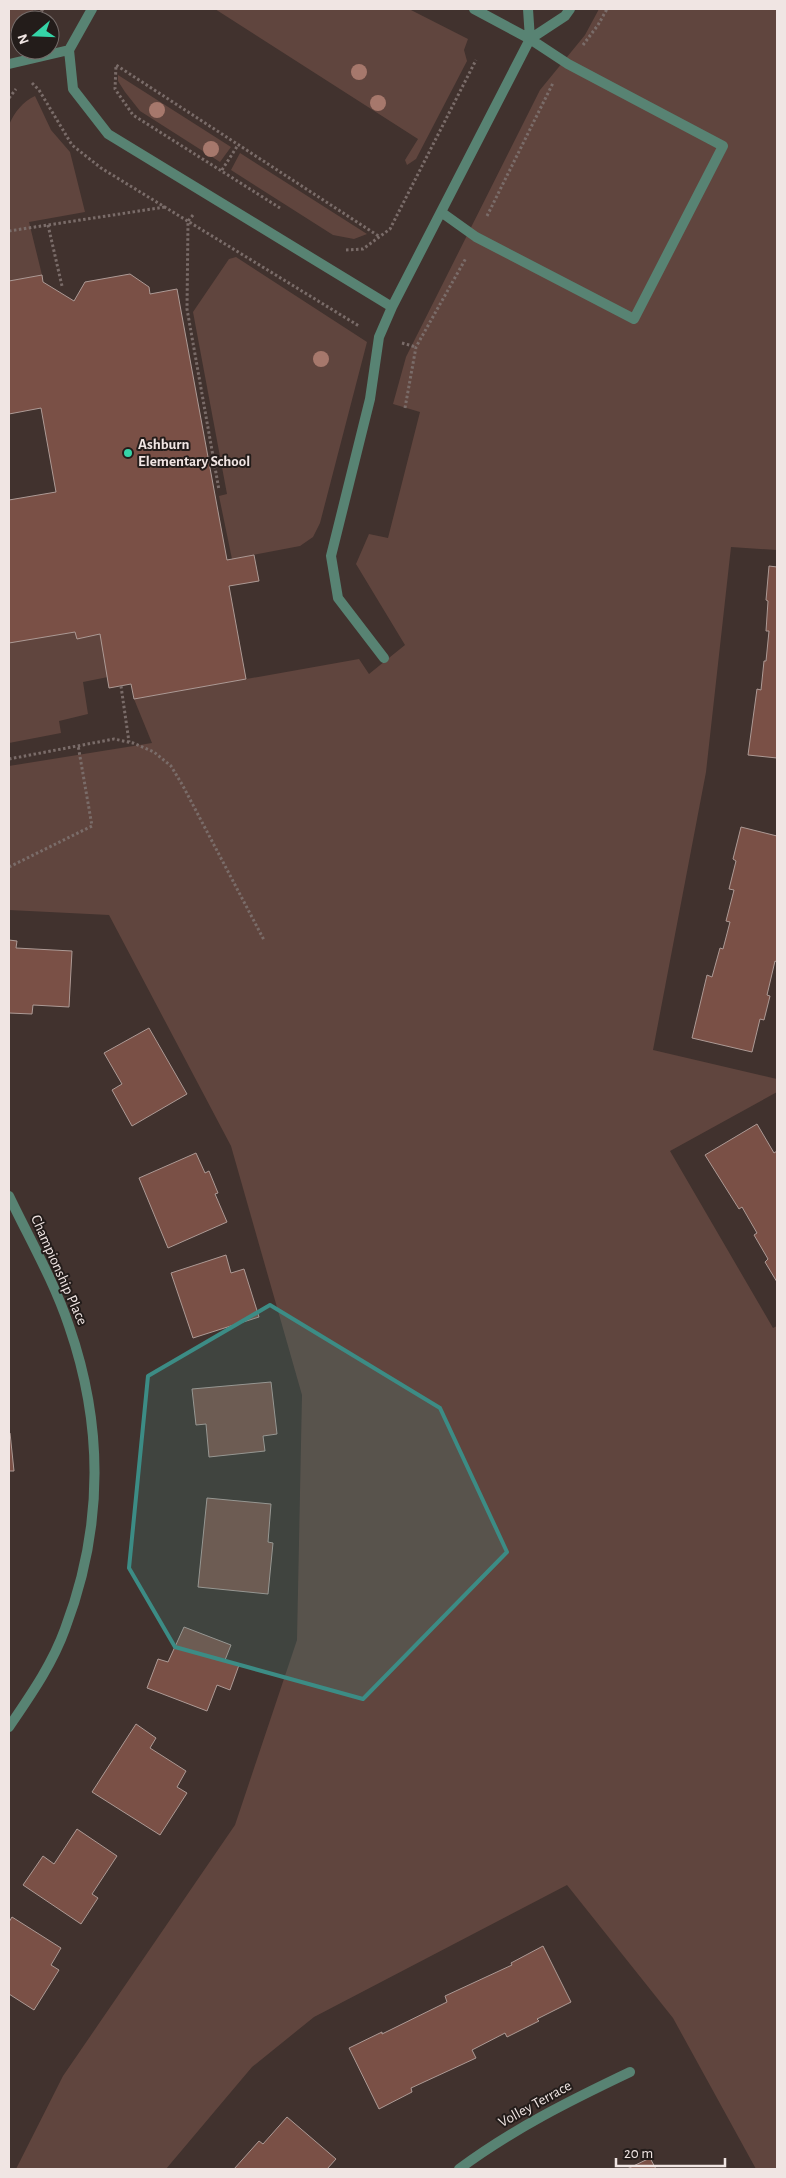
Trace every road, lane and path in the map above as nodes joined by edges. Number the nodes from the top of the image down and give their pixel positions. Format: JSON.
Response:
{"nodes":[{"id":1,"x":92,"y":9,"type":"edge"},
{"id":2,"x":474,"y":9,"type":"edge"},
{"id":3,"x":528,"y":9,"type":"edge"},
{"id":4,"x":570,"y":9,"type":"edge"},
{"id":5,"x":607,"y":9,"type":"edge"},
{"id":6,"x":530,"y":39,"type":"junction"},
{"id":7,"x":69,"y":50,"type":"junction"},
{"id":8,"x":476,"y":60,"type":"dead end"},
{"id":9,"x":9,"y":64,"type":"edge"},
{"id":10,"x":568,"y":64,"type":"junction"},
{"id":11,"x":26,"y":83,"type":"dead end"},
{"id":12,"x":21,"y":85,"type":"dead end"},
{"id":13,"x":9,"y":98,"type":"edge"},
{"id":14,"x":238,"y":145,"type":"junction"},
{"id":15,"x":222,"y":170,"type":"junction"},
{"id":16,"x":210,"y":196,"type":"junction"},
{"id":17,"x":166,"y":207,"type":"junction"},
{"id":18,"x":288,"y":212,"type":"dead end"},
{"id":19,"x":441,"y":212,"type":"junction"},
{"id":20,"x":188,"y":221,"type":"junction"},
{"id":21,"x":48,"y":225,"type":"junction"},
{"id":22,"x":9,"y":231,"type":"edge"},
{"id":23,"x":380,"y":237,"type":"junction"},
{"id":24,"x":476,"y":238,"type":"junction"},
{"id":25,"x":345,"y":250,"type":"dead end"},
{"id":26,"x":62,"y":286,"type":"dead end"},
{"id":27,"x":392,"y":307,"type":"junction"},
{"id":28,"x":379,"y":337,"type":"junction"},
{"id":29,"x":416,"y":347,"type":"junction"},
{"id":30,"x":405,"y":408,"type":"dead end"},
{"id":31,"x":220,"y":490,"type":"dead end"},
{"id":32,"x":384,"y":658,"type":"dead end"},
{"id":33,"x":121,"y":686,"type":"dead end"},
{"id":34,"x":129,"y":742,"type":"junction"},
{"id":35,"x":78,"y":745,"type":"junction"},
{"id":36,"x":9,"y":760,"type":"edge"},
{"id":37,"x":9,"y":866,"type":"edge"},
{"id":38,"x":264,"y":940,"type":"dead end"},
{"id":39,"x":9,"y":1196,"type":"edge"},
{"id":40,"x":9,"y":1727,"type":"edge"},
{"id":41,"x":630,"y":2072,"type":"dead end"},
{"id":42,"x":459,"y":2169,"type":"edge"}],
"edges":[{"from":1,"to":7,"type":"street"},
{"from":2,"to":6,"type":"street"},
{"from":3,"to":6,"type":"street"},
{"from":4,"to":6,"type":"street"},
{"from":5,"to":10,"type":"path"},
{"from":6,"to":10,"type":"street"},
{"from":6,"to":19,"type":"street"},
{"from":7,"to":9,"type":"street"},
{"from":7,"to":16,"type":"street"},
{"from":8,"to":23,"type":"path"},
{"from":10,"to":24,"type":"path"},
{"from":10,"to":24,"type":"street"},
{"from":11,"to":17,"type":"path"},
{"from":12,"to":13,"type":"path"},
{"from":14,"to":15,"type":"path"},
{"from":14,"to":15,"type":"path"},
{"from":14,"to":23,"type":"path"},
{"from":15,"to":16,"type":"path"},
{"from":15,"to":18,"type":"path"},
{"from":16,"to":20,"type":"path"},
{"from":16,"to":27,"type":"street"},
{"from":17,"to":20,"type":"path"},
{"from":17,"to":21,"type":"path"},
{"from":19,"to":24,"type":"street"},
{"from":19,"to":27,"type":"street"},
{"from":20,"to":28,"type":"path"},
{"from":20,"to":31,"type":"path"},
{"from":21,"to":22,"type":"path"},
{"from":21,"to":26,"type":"path"},
{"from":23,"to":25,"type":"path"},
{"from":24,"to":29,"type":"path"},
{"from":27,"to":28,"type":"street"},
{"from":28,"to":29,"type":"path"},
{"from":28,"to":32,"type":"street"},
{"from":29,"to":30,"type":"path"},
{"from":33,"to":34,"type":"path"},
{"from":34,"to":35,"type":"path"},
{"from":34,"to":38,"type":"path"},
{"from":35,"to":36,"type":"path"},
{"from":35,"to":37,"type":"path"},
{"from":39,"to":40,"type":"street","name":"Championship Place"},
{"from":41,"to":42,"type":"street","name":"Volley Terrace"}]}
